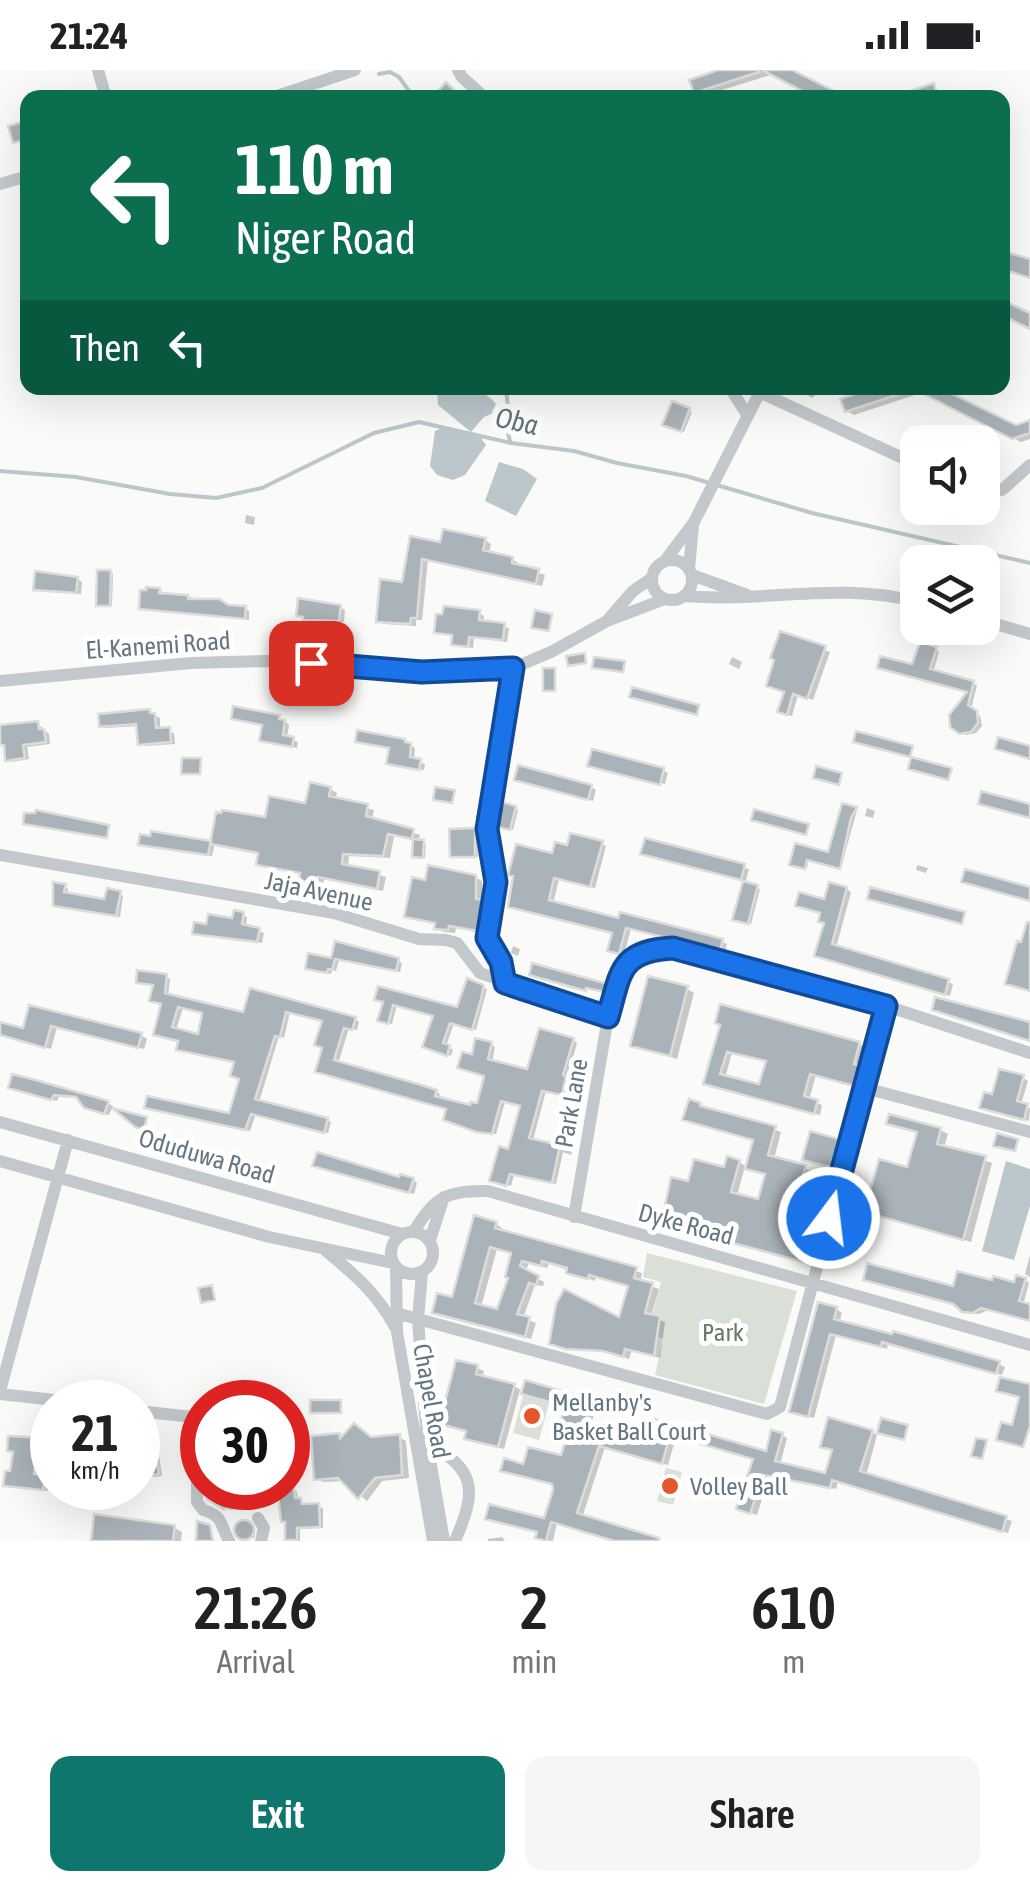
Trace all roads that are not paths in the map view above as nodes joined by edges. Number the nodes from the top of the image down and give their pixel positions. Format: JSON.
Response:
{"nodes":[{"id":1,"x":355,"y":70,"type":"edge"},
{"id":2,"x":458,"y":70,"type":"edge"},
{"id":3,"x":295,"y":90,"type":"edge"},
{"id":4,"x":475,"y":90,"type":"edge"},
{"id":5,"x":734,"y":395,"type":"edge"},
{"id":6,"x":758,"y":395,"type":"edge"},
{"id":7,"x":771,"y":395,"type":"edge"},
{"id":8,"x":748,"y":416,"type":"junction"},
{"id":9,"x":900,"y":457,"type":"edge"},
{"id":10,"x":1030,"y":465,"type":"edge"},
{"id":11,"x":1000,"y":490,"type":"edge"},
{"id":12,"x":694,"y":522,"type":"junction"},
{"id":13,"x":664,"y":562,"type":"junction"},
{"id":14,"x":690,"y":572,"type":"junction"},
{"id":15,"x":652,"y":578,"type":"junction"},
{"id":16,"x":685,"y":596,"type":"junction"},
{"id":17,"x":750,"y":596,"type":"junction"},
{"id":18,"x":665,"y":599,"type":"junction"},
{"id":19,"x":900,"y":599,"type":"edge"},
{"id":20,"x":607,"y":621,"type":"junction"},
{"id":21,"x":1000,"y":625,"type":"edge"},
{"id":22,"x":1030,"y":634,"type":"edge"},
{"id":23,"x":513,"y":668,"type":"junction"},
{"id":24,"x":0,"y":681,"type":"edge"},
{"id":25,"x":0,"y":854,"type":"edge"},
{"id":26,"x":505,"y":983,"type":"junction"},
{"id":27,"x":886,"y":1006,"type":"junction"},
{"id":28,"x":608,"y":1017,"type":"junction"},
{"id":29,"x":1030,"y":1053,"type":"edge"},
{"id":30,"x":865,"y":1088,"type":"junction"},
{"id":31,"x":0,"y":1122,"type":"edge"},
{"id":32,"x":1030,"y":1132,"type":"edge"},
{"id":33,"x":68,"y":1140,"type":"junction"},
{"id":34,"x":0,"y":1161,"type":"edge"},
{"id":35,"x":56,"y":1175,"type":"junction"},
{"id":36,"x":445,"y":1194,"type":"junction"},
{"id":37,"x":574,"y":1216,"type":"junction"},
{"id":38,"x":408,"y":1232,"type":"junction"},
{"id":39,"x":430,"y":1240,"type":"junction"},
{"id":40,"x":323,"y":1248,"type":"junction"},
{"id":41,"x":395,"y":1265,"type":"junction"},
{"id":42,"x":422,"y":1272,"type":"junction"},
{"id":43,"x":811,"y":1282,"type":"junction"},
{"id":44,"x":396,"y":1313,"type":"junction"},
{"id":45,"x":418,"y":1320,"type":"junction"},
{"id":46,"x":398,"y":1332,"type":"junction"},
{"id":47,"x":1030,"y":1346,"type":"edge"},
{"id":48,"x":0,"y":1392,"type":"edge"},
{"id":49,"x":30,"y":1396,"type":"edge"},
{"id":50,"x":427,"y":1442,"type":"junction"},
{"id":51,"x":203,"y":1510,"type":"edge"},
{"id":52,"x":258,"y":1518,"type":"dead end"},
{"id":53,"x":229,"y":1541,"type":"edge"},
{"id":54,"x":261,"y":1541,"type":"edge"},
{"id":55,"x":433,"y":1541,"type":"edge"},
{"id":56,"x":444,"y":1541,"type":"edge"},
{"id":57,"x":456,"y":1541,"type":"edge"}],
"edges":[{"from":1,"to":3,"type":"street"},
{"from":2,"to":4,"type":"street"},
{"from":5,"to":8,"type":"street"},
{"from":6,"to":8,"type":"street"},
{"from":7,"to":9,"type":"street"},
{"from":8,"to":12,"type":"street"},
{"from":10,"to":11,"type":"street"},
{"from":12,"to":13,"type":"street"},
{"from":12,"to":14,"type":"street"},
{"from":13,"to":14,"type":"street"},
{"from":13,"to":15,"type":"street"},
{"from":14,"to":16,"type":"street"},
{"from":14,"to":17,"type":"street"},
{"from":15,"to":18,"type":"street"},
{"from":15,"to":20,"type":"street","name":"El-Kanemi Road"},
{"from":16,"to":17,"type":"street"},
{"from":16,"to":18,"type":"street"},
{"from":17,"to":19,"type":"street"},
{"from":18,"to":20,"type":"street","name":"El-Kanemi Road"},
{"from":20,"to":23,"type":"street","name":"El-Kanemi Road"},
{"from":21,"to":22,"type":"street"},
{"from":23,"to":24,"type":"street","name":"El-Kanemi Road"},
{"from":23,"to":26,"type":"street"},
{"from":25,"to":26,"type":"street","name":"Jaja Avenue"},
{"from":26,"to":28,"type":"street","name":"Jaja Avenue"},
{"from":27,"to":28,"type":"street","name":"Park Lane"},
{"from":27,"to":29,"type":"street"},
{"from":27,"to":30,"type":"street"},
{"from":28,"to":37,"type":"street","name":"Park Lane"},
{"from":30,"to":32,"type":"street"},
{"from":30,"to":43,"type":"street"},
{"from":31,"to":33,"type":"street","name":"Oduduwa Road"},
{"from":33,"to":35,"type":"street"},
{"from":33,"to":38,"type":"street","name":"Oduduwa Road"},
{"from":34,"to":35,"type":"street"},
{"from":35,"to":40,"type":"street"},
{"from":35,"to":48,"type":"street"},
{"from":36,"to":37,"type":"street","name":"Dyke Road"},
{"from":36,"to":38,"type":"street"},
{"from":36,"to":39,"type":"street"},
{"from":37,"to":43,"type":"street","name":"Dyke Road"},
{"from":38,"to":39,"type":"street"},
{"from":38,"to":41,"type":"street"},
{"from":39,"to":42,"type":"street"},
{"from":40,"to":41,"type":"street"},
{"from":40,"to":46,"type":"street"},
{"from":41,"to":42,"type":"street"},
{"from":41,"to":44,"type":"street","name":"Chapel Road"},
{"from":42,"to":45,"type":"street","name":"Chapel Road"},
{"from":43,"to":45,"type":"street"},
{"from":43,"to":47,"type":"street","name":"Dyke Road"},
{"from":44,"to":45,"type":"street"},
{"from":44,"to":46,"type":"street","name":"Chapel Road"},
{"from":45,"to":50,"type":"street","name":"Chapel Road"},
{"from":46,"to":55,"type":"street","name":"Chapel Road"},
{"from":48,"to":49,"type":"street"},
{"from":50,"to":56,"type":"street","name":"Chapel Road"},
{"from":50,"to":57,"type":"street"},
{"from":51,"to":53,"type":"street"},
{"from":52,"to":54,"type":"street"}]}
